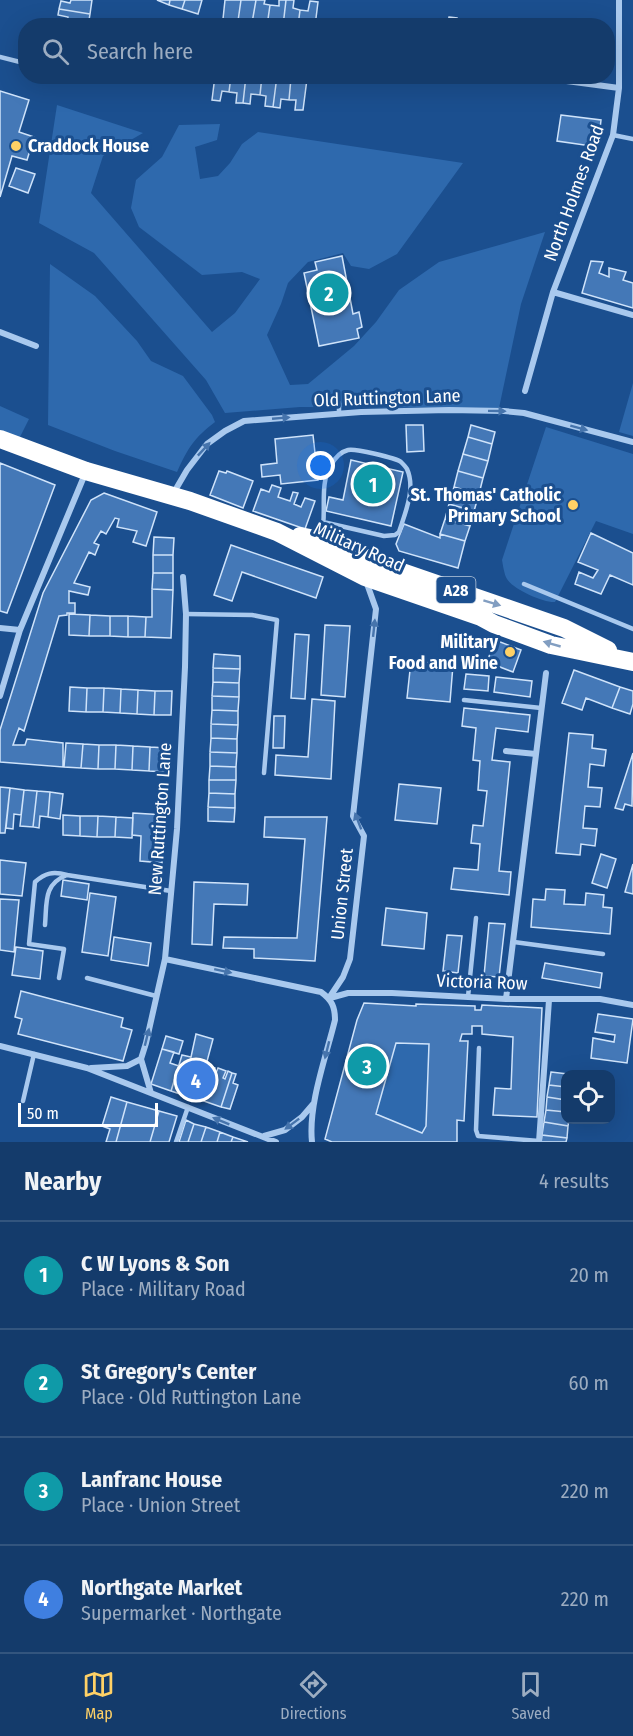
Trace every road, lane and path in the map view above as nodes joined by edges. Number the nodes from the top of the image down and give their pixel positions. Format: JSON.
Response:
{"nodes":[{"id":1,"x":619,"y":0,"type":"edge"},
{"id":2,"x":0,"y":57,"type":"edge"},
{"id":3,"x":18,"y":62,"type":"edge"},
{"id":4,"x":589,"y":84,"type":"edge"},
{"id":5,"x":619,"y":88,"type":"junction"},
{"id":6,"x":613,"y":135,"type":"junction"},
{"id":7,"x":633,"y":139,"type":"edge"},
{"id":8,"x":553,"y":292,"type":"junction"},
{"id":9,"x":633,"y":315,"type":"edge"},
{"id":10,"x":0,"y":332,"type":"edge"},
{"id":11,"x":36,"y":346,"type":"dead end"},
{"id":12,"x":525,"y":391,"type":"dead end"},
{"id":13,"x":339,"y":403,"type":"dead end"},
{"id":14,"x":339,"y":414,"type":"junction"},
{"id":15,"x":0,"y":439,"type":"edge"},
{"id":16,"x":633,"y":442,"type":"edge"},
{"id":17,"x":86,"y":471,"type":"junction"},
{"id":18,"x":172,"y":495,"type":"junction"},
{"id":19,"x":321,"y":531,"type":"junction"},
{"id":20,"x":277,"y":532,"type":"junction"},
{"id":21,"x":365,"y":576,"type":"junction"},
{"id":22,"x":183,"y":578,"type":"dead end"},
{"id":23,"x":524,"y":584,"type":"dead end"},
{"id":24,"x":186,"y":614,"type":"junction"},
{"id":25,"x":0,"y":628,"type":"edge"},
{"id":26,"x":633,"y":629,"type":"edge"},
{"id":27,"x":20,"y":630,"type":"junction"},
{"id":28,"x":631,"y":661,"type":"edge"},
{"id":29,"x":546,"y":674,"type":"dead end"},
{"id":30,"x":0,"y":696,"type":"edge"},
{"id":31,"x":464,"y":700,"type":"dead end"},
{"id":32,"x":541,"y":708,"type":"junction"},
{"id":33,"x":506,"y":751,"type":"dead end"},
{"id":34,"x":536,"y":754,"type":"junction"},
{"id":35,"x":264,"y":773,"type":"dead end"},
{"id":36,"x":67,"y":875,"type":"junction"},
{"id":37,"x":171,"y":891,"type":"junction"},
{"id":38,"x":476,"y":918,"type":"dead end"},
{"id":39,"x":45,"y":925,"type":"dead end"},
{"id":40,"x":513,"y":942,"type":"junction"},
{"id":41,"x":603,"y":954,"type":"dead end"},
{"id":42,"x":165,"y":959,"type":"junction"},
{"id":43,"x":59,"y":978,"type":"dead end"},
{"id":44,"x":87,"y":978,"type":"dead end"},
{"id":45,"x":156,"y":996,"type":"junction"},
{"id":46,"x":468,"y":997,"type":"junction"},
{"id":47,"x":329,"y":998,"type":"junction"},
{"id":48,"x":506,"y":999,"type":"junction"},
{"id":49,"x":549,"y":1000,"type":"junction"},
{"id":50,"x":633,"y":1005,"type":"edge"},
{"id":51,"x":0,"y":1046,"type":"edge"},
{"id":52,"x":479,"y":1048,"type":"dead end"},
{"id":53,"x":34,"y":1053,"type":"junction"},
{"id":54,"x":141,"y":1059,"type":"junction"},
{"id":55,"x":87,"y":1068,"type":"junction"},
{"id":56,"x":151,"y":1093,"type":"junction"},
{"id":57,"x":23,"y":1101,"type":"dead end"},
{"id":58,"x":314,"y":1102,"type":"junction"},
{"id":59,"x":188,"y":1107,"type":"junction"},
{"id":60,"x":259,"y":1138,"type":"edge"},
{"id":61,"x":176,"y":1142,"type":"edge"},
{"id":62,"x":276,"y":1142,"type":"edge"},
{"id":63,"x":312,"y":1142,"type":"edge"},
{"id":64,"x":539,"y":1142,"type":"edge"}],
"edges":[{"from":1,"to":5,"type":"street","name":"North Holmes Road"},
{"from":2,"to":3,"type":"lane"},
{"from":4,"to":5,"type":"street"},
{"from":5,"to":6,"type":"street","name":"North Holmes Road"},
{"from":6,"to":7,"type":"lane"},
{"from":6,"to":8,"type":"street","name":"North Holmes Road"},
{"from":8,"to":9,"type":"street"},
{"from":8,"to":12,"type":"street","name":"North Holmes Road"},
{"from":10,"to":11,"type":"street"},
{"from":13,"to":14,"type":"lane"},
{"from":14,"to":16,"type":"street","name":"Old Ruttington Lane","one_way":true},
{"from":18,"to":14,"type":"street","name":"Old Ruttington Lane","one_way":true},
{"from":15,"to":17,"type":"highway","name":"Military Road","number":"A28"},
{"from":17,"to":18,"type":"highway","name":"Military Road","number":"A28"},
{"from":17,"to":27,"type":"street"},
{"from":18,"to":20,"type":"highway","name":"Military Road","number":"A28"},
{"from":19,"to":19,"type":"lane"},
{"from":19,"to":20,"type":"highway","name":"Military Road","number":"A28"},
{"from":19,"to":28,"type":"highway","name":"Military Road","number":"A28","one_way":true},
{"from":20,"to":21,"type":"highway","name":"Military Road","number":"A28"},
{"from":28,"to":21,"type":"highway","name":"Military Road","number":"A28","one_way":true},
{"from":47,"to":21,"type":"street","name":"Union Street","one_way":true},
{"from":22,"to":24,"type":"street","name":"New Ruttington Lane"},
{"from":23,"to":26,"type":"lane"},
{"from":24,"to":35,"type":"lane"},
{"from":24,"to":37,"type":"street","name":"New Ruttington Lane"},
{"from":25,"to":27,"type":"street"},
{"from":27,"to":30,"type":"street"},
{"from":29,"to":32,"type":"street"},
{"from":31,"to":32,"type":"lane"},
{"from":32,"to":34,"type":"street"},
{"from":33,"to":34,"type":"street"},
{"from":34,"to":40,"type":"street"},
{"from":36,"to":37,"type":"lane"},
{"from":36,"to":39,"type":"lane"},
{"from":36,"to":43,"type":"lane"},
{"from":37,"to":42,"type":"street","name":"New Ruttington Lane"},
{"from":38,"to":46,"type":"lane"},
{"from":40,"to":41,"type":"lane"},
{"from":40,"to":48,"type":"street"},
{"from":42,"to":45,"type":"street","name":"New Ruttington Lane"},
{"from":42,"to":47,"type":"street","one_way":true},
{"from":44,"to":45,"type":"lane"},
{"from":54,"to":45,"type":"street","name":"New Ruttington Lane","one_way":true},
{"from":46,"to":47,"type":"street","name":"Victoria Row"},
{"from":46,"to":48,"type":"street","name":"Victoria Row"},
{"from":47,"to":58,"type":"street","one_way":true},
{"from":48,"to":49,"type":"street","name":"Victoria Row"},
{"from":49,"to":50,"type":"street","name":"Victoria Row"},
{"from":49,"to":64,"type":"street"},
{"from":51,"to":53,"type":"street"},
{"from":52,"to":64,"type":"lane"},
{"from":53,"to":55,"type":"street"},
{"from":53,"to":57,"type":"lane"},
{"from":54,"to":55,"type":"street"},
{"from":54,"to":56,"type":"street"},
{"from":55,"to":56,"type":"street"},
{"from":56,"to":59,"type":"street"},
{"from":58,"to":60,"type":"street","one_way":true},
{"from":58,"to":63,"type":"street"},
{"from":60,"to":59,"type":"street","one_way":true},
{"from":59,"to":61,"type":"lane"},
{"from":60,"to":62,"type":"street"}]}
